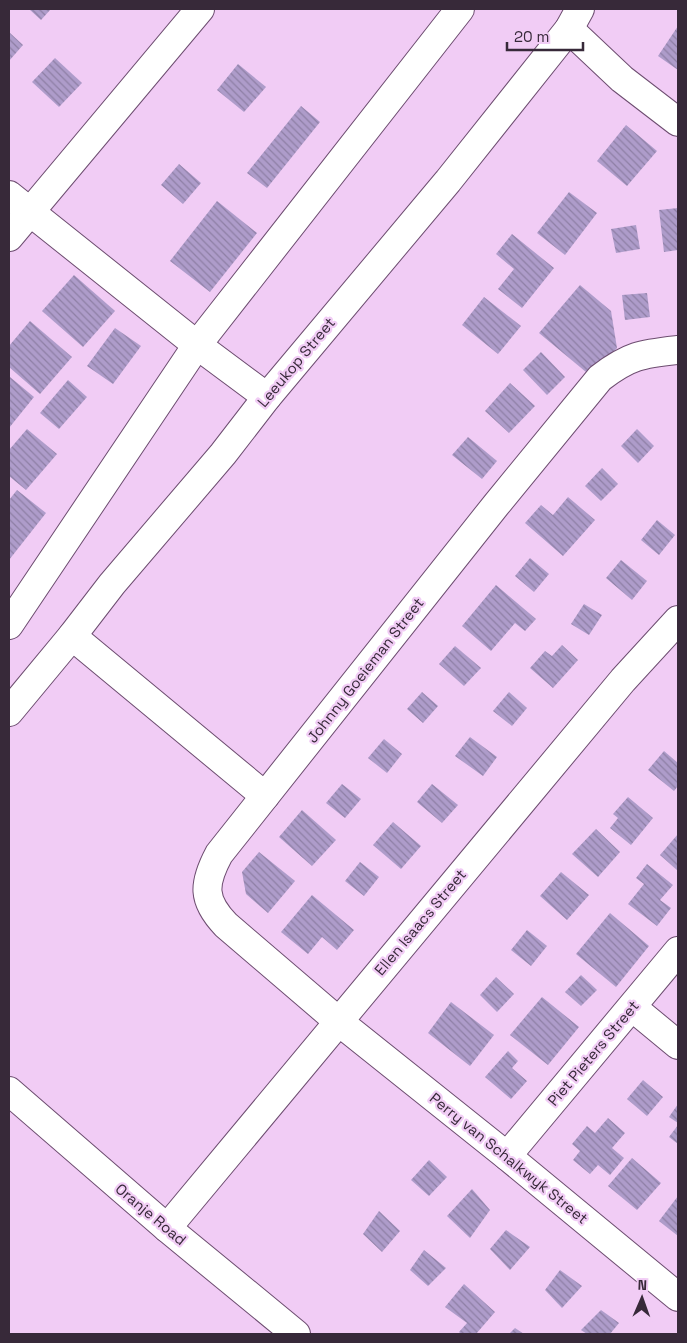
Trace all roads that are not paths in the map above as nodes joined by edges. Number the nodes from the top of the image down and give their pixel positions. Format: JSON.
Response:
{"nodes":[{"id":1,"x":200,"y":9,"type":"edge"},
{"id":2,"x":460,"y":9,"type":"edge"},
{"id":3,"x":574,"y":19,"type":"edge"},
{"id":4,"x":678,"y":122,"type":"edge"},
{"id":5,"x":9,"y":195,"type":"edge"},
{"id":6,"x":29,"y":213,"type":"junction"},
{"id":7,"x":9,"y":238,"type":"edge"},
{"id":8,"x":197,"y":345,"type":"junction"},
{"id":9,"x":678,"y":350,"type":"edge"},
{"id":10,"x":267,"y":397,"type":"junction"},
{"id":11,"x":678,"y":620,"type":"edge"},
{"id":12,"x":9,"y":624,"type":"edge"},
{"id":13,"x":72,"y":636,"type":"junction"},
{"id":14,"x":9,"y":712,"type":"edge"},
{"id":15,"x":265,"y":796,"type":"junction"},
{"id":16,"x":678,"y":951,"type":"edge"},
{"id":17,"x":632,"y":1006,"type":"junction"},
{"id":18,"x":338,"y":1021,"type":"junction"},
{"id":19,"x":678,"y":1045,"type":"edge"},
{"id":20,"x":9,"y":1091,"type":"edge"},
{"id":21,"x":507,"y":1156,"type":"junction"},
{"id":22,"x":167,"y":1228,"type":"junction"},
{"id":23,"x":678,"y":1297,"type":"edge"},
{"id":24,"x":296,"y":1334,"type":"edge"}],
"edges":[{"from":1,"to":6,"type":"street"},
{"from":2,"to":8,"type":"street"},
{"from":3,"to":4,"type":"street"},
{"from":3,"to":10,"type":"street","name":"Leeukop Street"},
{"from":5,"to":6,"type":"street"},
{"from":6,"to":7,"type":"street"},
{"from":6,"to":8,"type":"street"},
{"from":8,"to":10,"type":"street"},
{"from":8,"to":12,"type":"street"},
{"from":9,"to":15,"type":"street","name":"Johnny Goeieman Street"},
{"from":10,"to":13,"type":"street","name":"Leeukop Street"},
{"from":11,"to":18,"type":"street","name":"Ellen Isaacs Street"},
{"from":13,"to":14,"type":"street","name":"Leeukop Street"},
{"from":13,"to":15,"type":"street"},
{"from":15,"to":18,"type":"street","name":"Johnny Goeieman Street"},
{"from":16,"to":17,"type":"street","name":"Piet Pieters Street"},
{"from":17,"to":19,"type":"street"},
{"from":17,"to":21,"type":"street","name":"Piet Pieters Street"},
{"from":18,"to":21,"type":"street","name":"Perry van Schalkwyk Street"},
{"from":18,"to":22,"type":"street","name":"Ellen Isaacs Street"},
{"from":20,"to":22,"type":"street","name":"Oranje Road"},
{"from":21,"to":23,"type":"street","name":"Perry van Schalkwyk Street"},
{"from":22,"to":24,"type":"street","name":"Oranje Road"}]}
